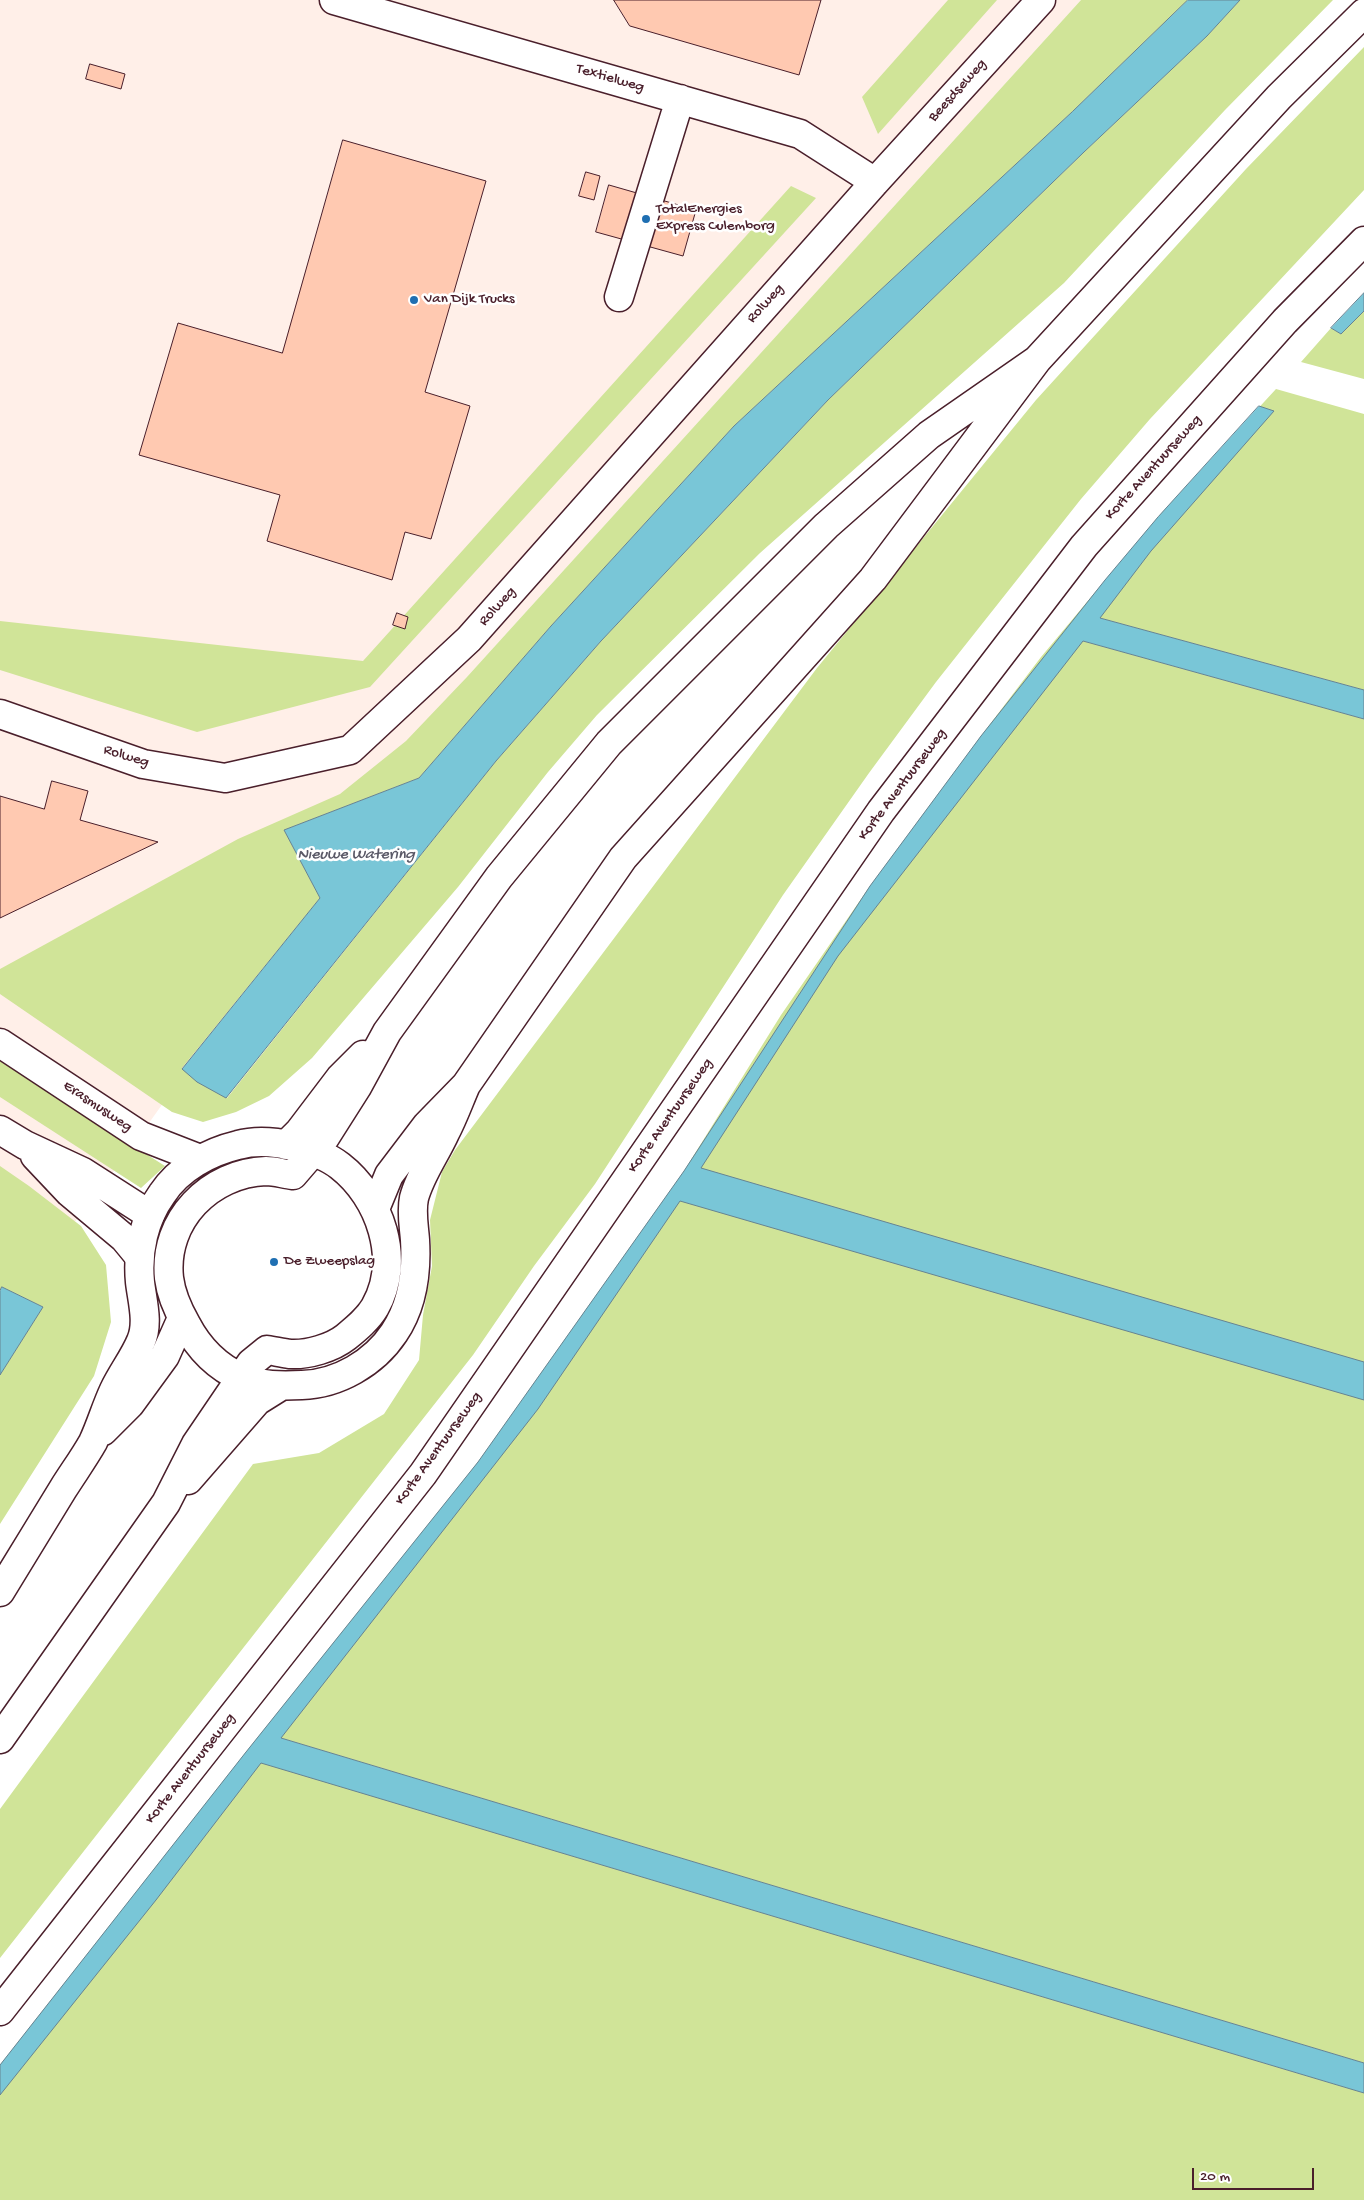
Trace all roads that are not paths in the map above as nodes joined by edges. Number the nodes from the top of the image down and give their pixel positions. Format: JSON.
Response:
{"nodes":[{"id":1,"x":334,"y":0,"type":"edge"},
{"id":2,"x":1041,"y":0,"type":"edge"},
{"id":3,"x":1364,"y":13,"type":"edge"},
{"id":4,"x":680,"y":99,"type":"junction"},
{"id":5,"x":875,"y":182,"type":"junction"},
{"id":6,"x":1364,"y":241,"type":"edge"},
{"id":7,"x":619,"y":297,"type":"dead end"},
{"id":8,"x":1037,"y":360,"type":"junction"},
{"id":9,"x":0,"y":714,"type":"edge"},
{"id":10,"x":387,"y":1032,"type":"junction"},
{"id":11,"x":0,"y":1043,"type":"edge"},
{"id":12,"x":466,"y":1085,"type":"junction"},
{"id":13,"x":0,"y":1130,"type":"edge"},
{"id":14,"x":25,"y":1145,"type":"junction"},
{"id":15,"x":286,"y":1145,"type":"junction"},
{"id":16,"x":314,"y":1151,"type":"junction"},
{"id":17,"x":200,"y":1159,"type":"junction"},
{"id":18,"x":375,"y":1209,"type":"junction"},
{"id":19,"x":150,"y":1215,"type":"junction"},
{"id":20,"x":174,"y":1236,"type":"junction"},
{"id":21,"x":138,"y":1255,"type":"junction"},
{"id":22,"x":182,"y":1318,"type":"junction"},
{"id":23,"x":242,"y":1378,"type":"junction"},
{"id":24,"x":281,"y":1386,"type":"junction"},
{"id":25,"x":93,"y":1441,"type":"junction"},
{"id":26,"x":166,"y":1503,"type":"junction"},
{"id":27,"x":0,"y":1592,"type":"edge"},
{"id":28,"x":0,"y":1739,"type":"edge"},
{"id":29,"x":0,"y":2011,"type":"edge"}],
"edges":[{"from":1,"to":4,"type":"main road","name":"Textielweg"},
{"from":2,"to":5,"type":"main road","name":"Beesdseweg"},
{"from":3,"to":8,"type":"main road"},
{"from":4,"to":5,"type":"main road","name":"Textielweg"},
{"from":4,"to":7,"type":"main road"},
{"from":5,"to":9,"type":"main road","name":"Rolweg"},
{"from":6,"to":29,"type":"main road","name":"Korte Aventuurseweg"},
{"from":8,"to":10,"type":"main road"},
{"from":8,"to":12,"type":"main road"},
{"from":10,"to":15,"type":"main road"},
{"from":10,"to":16,"type":"main road"},
{"from":11,"to":17,"type":"main road","name":"Erasmusweg"},
{"from":12,"to":18,"type":"main road"},
{"from":12,"to":24,"type":"main road"},
{"from":13,"to":14,"type":"main road"},
{"from":14,"to":19,"type":"main road"},
{"from":14,"to":21,"type":"main road"},
{"from":15,"to":16,"type":"main road"},
{"from":15,"to":17,"type":"main road"},
{"from":16,"to":18,"type":"main road"},
{"from":16,"to":20,"type":"main road"},
{"from":17,"to":19,"type":"main road"},
{"from":18,"to":23,"type":"main road"},
{"from":19,"to":20,"type":"main road"},
{"from":19,"to":21,"type":"main road"},
{"from":20,"to":22,"type":"main road"},
{"from":21,"to":25,"type":"main road"},
{"from":22,"to":23,"type":"main road"},
{"from":22,"to":25,"type":"main road"},
{"from":23,"to":24,"type":"main road"},
{"from":23,"to":26,"type":"main road"},
{"from":24,"to":26,"type":"main road"},
{"from":25,"to":27,"type":"main road"},
{"from":26,"to":28,"type":"main road"}]}
